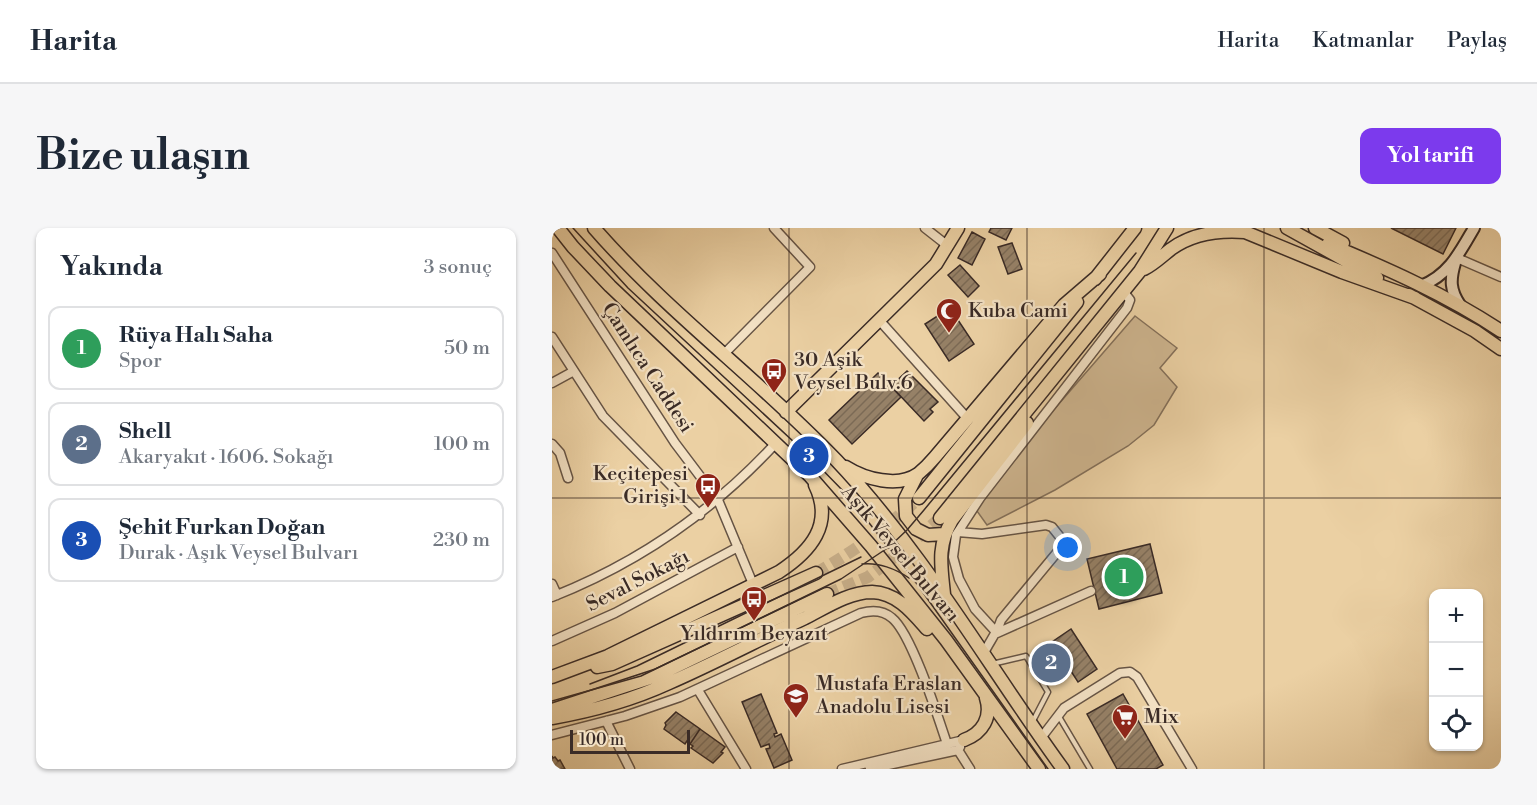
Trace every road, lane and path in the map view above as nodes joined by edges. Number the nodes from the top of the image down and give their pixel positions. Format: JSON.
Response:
{"nodes":[{"id":1,"x":558,"y":228,"type":"edge"},
{"id":2,"x":594,"y":228,"type":"edge"},
{"id":3,"x":774,"y":228,"type":"edge"},
{"id":4,"x":925,"y":228,"type":"edge"},
{"id":5,"x":958,"y":228,"type":"edge"},
{"id":6,"x":1167,"y":228,"type":"edge"},
{"id":7,"x":1287,"y":228,"type":"edge"},
{"id":8,"x":1315,"y":228,"type":"edge"},
{"id":9,"x":1474,"y":228,"type":"edge"},
{"id":10,"x":1225,"y":229,"type":"edge"},
{"id":11,"x":1132,"y":232,"type":"edge"},
{"id":12,"x":948,"y":246,"type":"junction"},
{"id":13,"x":552,"y":253,"type":"edge"},
{"id":14,"x":1457,"y":258,"type":"junction"},
{"id":15,"x":1369,"y":261,"type":"junction"},
{"id":16,"x":1140,"y":271,"type":"junction"},
{"id":17,"x":1100,"y":274,"type":"junction"},
{"id":18,"x":1501,"y":277,"type":"edge"},
{"id":19,"x":1421,"y":286,"type":"junction"},
{"id":20,"x":1121,"y":294,"type":"junction"},
{"id":21,"x":1415,"y":298,"type":"junction"},
{"id":22,"x":1460,"y":305,"type":"junction"},
{"id":23,"x":880,"y":321,"type":"junction"},
{"id":24,"x":1501,"y":331,"type":"edge"},
{"id":25,"x":552,"y":337,"type":"edge"},
{"id":26,"x":1501,"y":349,"type":"edge"},
{"id":27,"x":723,"y":355,"type":"junction"},
{"id":28,"x":574,"y":371,"type":"junction"},
{"id":29,"x":552,"y":383,"type":"edge"},
{"id":30,"x":786,"y":412,"type":"junction"},
{"id":31,"x":968,"y":418,"type":"junction"},
{"id":32,"x":552,"y":444,"type":"edge"},
{"id":33,"x":776,"y":444,"type":"junction"},
{"id":34,"x":837,"y":461,"type":"junction"},
{"id":35,"x":917,"y":475,"type":"junction"},
{"id":36,"x":810,"y":476,"type":"junction"},
{"id":37,"x":568,"y":478,"type":"dead end"},
{"id":38,"x":919,"y":498,"type":"tunnel mouth"},
{"id":39,"x":718,"y":500,"type":"junction"},
{"id":40,"x":700,"y":515,"type":"junction"},
{"id":41,"x":940,"y":518,"type":"tunnel mouth"},
{"id":42,"x":958,"y":532,"type":"junction"},
{"id":43,"x":944,"y":534,"type":"junction"},
{"id":44,"x":738,"y":547,"type":"junction"},
{"id":45,"x":816,"y":573,"type":"tunnel mouth"},
{"id":46,"x":552,"y":584,"type":"edge"},
{"id":47,"x":753,"y":584,"type":"junction"},
{"id":48,"x":1091,"y":591,"type":"dead end"},
{"id":49,"x":827,"y":594,"type":"tunnel mouth"},
{"id":50,"x":944,"y":595,"type":"junction"},
{"id":51,"x":555,"y":596,"type":"edge"},
{"id":52,"x":997,"y":633,"type":"junction"},
{"id":53,"x":946,"y":640,"type":"junction"},
{"id":54,"x":552,"y":641,"type":"edge"},
{"id":55,"x":986,"y":659,"type":"junction"},
{"id":56,"x":552,"y":677,"type":"edge"},
{"id":57,"x":698,"y":690,"type":"junction"},
{"id":58,"x":986,"y":696,"type":"junction"},
{"id":59,"x":552,"y":710,"type":"edge"},
{"id":60,"x":1058,"y":715,"type":"junction"},
{"id":61,"x":552,"y":718,"type":"edge"},
{"id":62,"x":606,"y":721,"type":"junction"},
{"id":63,"x":1032,"y":725,"type":"junction"},
{"id":64,"x":552,"y":735,"type":"edge"},
{"id":65,"x":1041,"y":738,"type":"junction"},
{"id":66,"x":947,"y":744,"type":"junction"},
{"id":67,"x":961,"y":745,"type":"junction"},
{"id":68,"x":630,"y":769,"type":"edge"},
{"id":69,"x":746,"y":769,"type":"edge"},
{"id":70,"x":842,"y":769,"type":"edge"},
{"id":71,"x":870,"y":769,"type":"edge"},
{"id":72,"x":969,"y":769,"type":"edge"},
{"id":73,"x":1037,"y":769,"type":"edge"},
{"id":74,"x":1063,"y":769,"type":"edge"},
{"id":75,"x":1090,"y":769,"type":"edge"},
{"id":76,"x":1192,"y":769,"type":"edge"}],
"edges":[{"from":1,"to":33,"type":"main road","name":"Aşık Veysel Bulvarı"},
{"from":2,"to":27,"type":"main road","name":"Aşık Veysel Bulvarı"},
{"from":3,"to":27,"type":"street"},
{"from":4,"to":12,"type":"street"},
{"from":5,"to":12,"type":"main road"},
{"from":6,"to":16,"type":"main road"},
{"from":7,"to":15,"type":"main road"},
{"from":7,"to":21,"type":"main road"},
{"from":8,"to":15,"type":"main road"},
{"from":9,"to":14,"type":"street"},
{"from":10,"to":16,"type":"main road"},
{"from":10,"to":21,"type":"main road"},
{"from":11,"to":17,"type":"main road"},
{"from":12,"to":23,"type":"main road"},
{"from":13,"to":39,"type":"street","name":"Çamlıca Caddesi"},
{"from":14,"to":18,"type":"street"},
{"from":14,"to":19,"type":"street"},
{"from":14,"to":22,"type":"street"},
{"from":15,"to":19,"type":"main road"},
{"from":16,"to":20,"type":"main road"},
{"from":17,"to":31,"type":"main road"},
{"from":17,"to":38,"type":"main road"},
{"from":19,"to":22,"type":"main road"},
{"from":20,"to":41,"type":"main road"},
{"from":20,"to":42,"type":"street"},
{"from":20,"to":43,"type":"main road"},
{"from":21,"to":26,"type":"main road"},
{"from":22,"to":24,"type":"main road"},
{"from":23,"to":30,"type":"main road"},
{"from":23,"to":31,"type":"street"},
{"from":25,"to":28,"type":"street"},
{"from":27,"to":30,"type":"main road","name":"Aşık Veysel Bulvarı"},
{"from":28,"to":29,"type":"street"},
{"from":28,"to":40,"type":"street"},
{"from":30,"to":34,"type":"main road","name":"Aşık Veysel Bulvarı"},
{"from":31,"to":35,"type":"main road"},
{"from":32,"to":37,"type":"street"},
{"from":33,"to":36,"type":"main road","name":"Aşık Veysel Bulvarı"},
{"from":33,"to":39,"type":"street"},
{"from":34,"to":35,"type":"main road"},
{"from":34,"to":50,"type":"main road","name":"Aşık Veysel Bulvarı"},
{"from":35,"to":43,"type":"main road"},
{"from":36,"to":47,"type":"main road"},
{"from":36,"to":53,"type":"main road","name":"Aşık Veysel Bulvarı"},
{"from":39,"to":40,"type":"street"},
{"from":39,"to":44,"type":"street","name":"Çamlıca Caddesi"},
{"from":40,"to":51,"type":"street"},
{"from":42,"to":52,"type":"street"},
{"from":42,"to":52,"type":"street"},
{"from":43,"to":50,"type":"main road"},
{"from":44,"to":47,"type":"street","name":"Çamlıca Caddesi"},
{"from":44,"to":54,"type":"street","name":"Seval Sokağı"},
{"from":45,"to":56,"type":"main road"},
{"from":46,"to":51,"type":"street"},
{"from":47,"to":56,"type":"main road"},
{"from":48,"to":52,"type":"street"},
{"from":49,"to":59,"type":"main road"},
{"from":50,"to":55,"type":"main road","name":"Aşık Veysel Bulvarı"},
{"from":52,"to":55,"type":"street"},
{"from":53,"to":58,"type":"main road","name":"Aşık Veysel Bulvarı"},
{"from":53,"to":61,"type":"main road"},
{"from":55,"to":63,"type":"main road","name":"Aşık Veysel Bulvarı"},
{"from":55,"to":63,"type":"lane"},
{"from":57,"to":62,"type":"street"},
{"from":57,"to":66,"type":"street"},
{"from":57,"to":69,"type":"street"},
{"from":58,"to":67,"type":"main road"},
{"from":58,"to":73,"type":"main road","name":"Aşık Veysel Bulvarı"},
{"from":60,"to":65,"type":"street"},
{"from":60,"to":75,"type":"lane"},
{"from":60,"to":76,"type":"street"},
{"from":62,"to":64,"type":"street"},
{"from":62,"to":68,"type":"street"},
{"from":63,"to":65,"type":"main road","name":"Aşık Veysel Bulvarı"},
{"from":65,"to":74,"type":"main road","name":"Aşık Veysel Bulvarı"},
{"from":66,"to":67,"type":"street"},
{"from":66,"to":70,"type":"street"},
{"from":67,"to":71,"type":"street"},
{"from":67,"to":72,"type":"street"}]}
